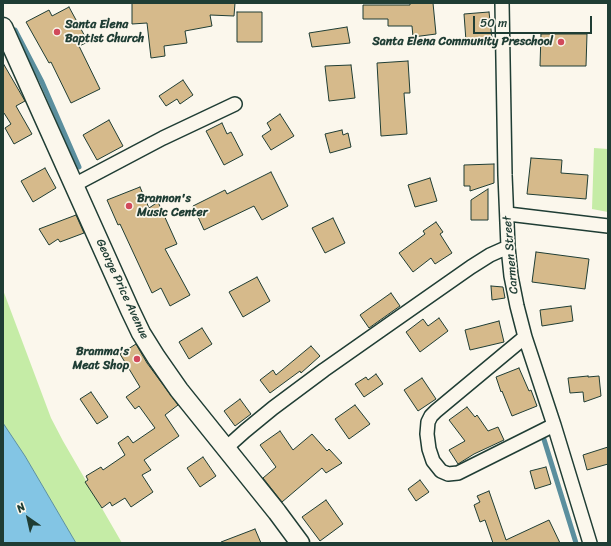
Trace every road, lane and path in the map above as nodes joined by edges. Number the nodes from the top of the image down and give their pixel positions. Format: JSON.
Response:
{"nodes":[{"id":1,"x":502,"y":3,"type":"edge"},
{"id":2,"x":3,"y":27,"type":"edge"},
{"id":3,"x":235,"y":104,"type":"dead end"},
{"id":4,"x":74,"y":185,"type":"junction"},
{"id":5,"x":508,"y":214,"type":"junction"},
{"id":6,"x":608,"y":226,"type":"edge"},
{"id":7,"x":508,"y":247,"type":"junction"},
{"id":8,"x":525,"y":337,"type":"junction"},
{"id":9,"x":554,"y":425,"type":"junction"},
{"id":10,"x":226,"y":448,"type":"junction"},
{"id":11,"x":300,"y":543,"type":"edge"},
{"id":12,"x":590,"y":543,"type":"edge"}],
"edges":[{"from":1,"to":5,"type":"street","name":"Carmen Street"},
{"from":2,"to":4,"type":"main road","name":"George Price Avenue"},
{"from":3,"to":4,"type":"street"},
{"from":4,"to":10,"type":"main road","name":"George Price Avenue"},
{"from":5,"to":6,"type":"street"},
{"from":5,"to":7,"type":"street","name":"Carmen Street"},
{"from":7,"to":8,"type":"street","name":"Carmen Street"},
{"from":7,"to":10,"type":"street"},
{"from":8,"to":9,"type":"street","name":"Carmen Street"},
{"from":8,"to":9,"type":"street"},
{"from":9,"to":12,"type":"street","name":"Carmen Street"},
{"from":10,"to":11,"type":"main road","name":"George Price Avenue"}]}
